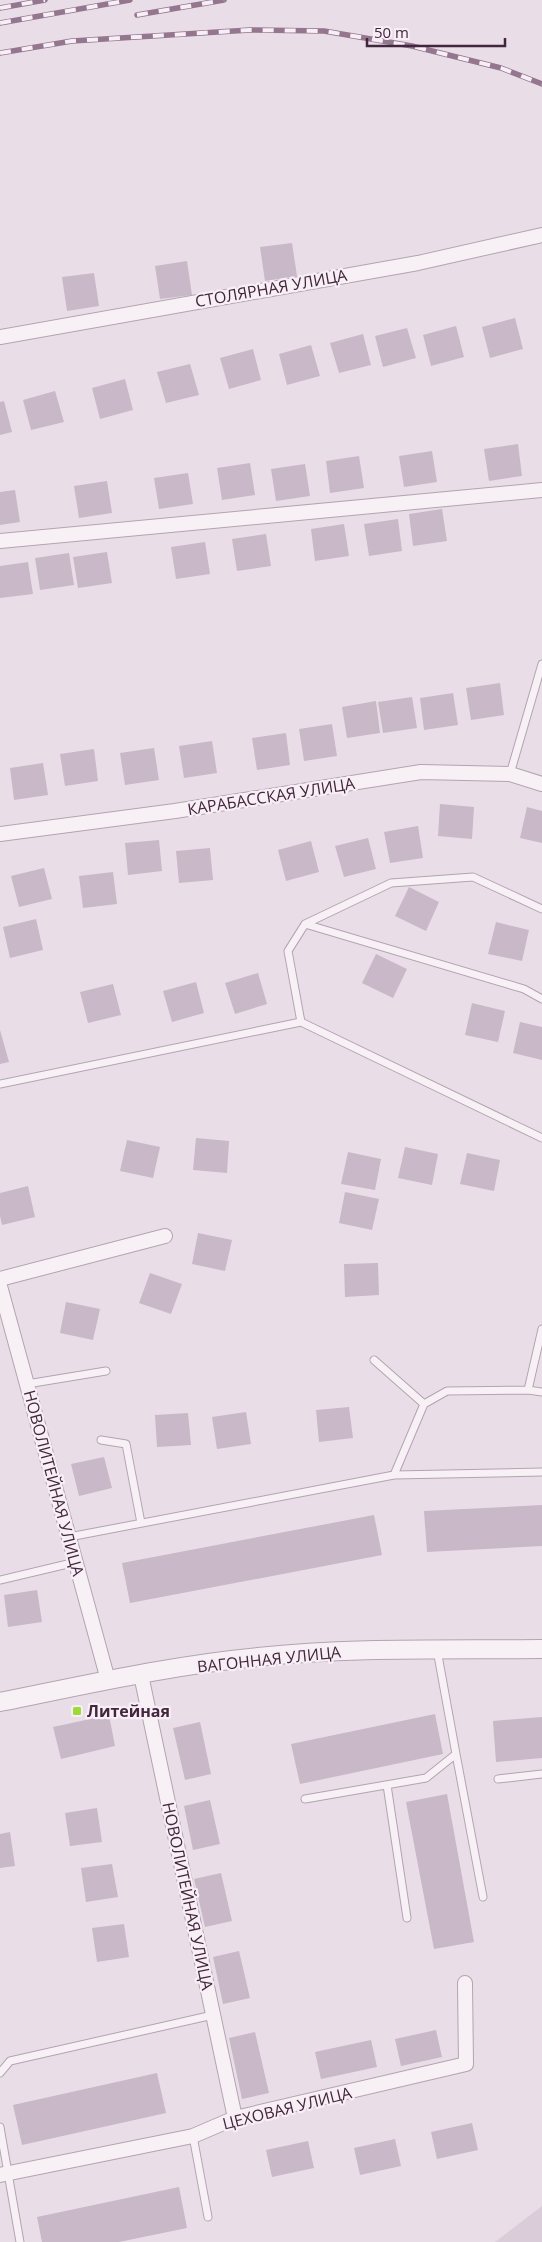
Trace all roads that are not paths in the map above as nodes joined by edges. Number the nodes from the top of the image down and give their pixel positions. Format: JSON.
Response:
{"nodes":[{"id":1,"x":542,"y":234,"type":"edge"},
{"id":2,"x":0,"y":337,"type":"edge"},
{"id":3,"x":542,"y":490,"type":"edge"},
{"id":4,"x":0,"y":541,"type":"edge"},
{"id":5,"x":542,"y":664,"type":"edge"},
{"id":6,"x":510,"y":774,"type":"junction"},
{"id":7,"x":542,"y":784,"type":"edge"},
{"id":8,"x":0,"y":834,"type":"edge"},
{"id":9,"x":542,"y":909,"type":"edge"},
{"id":10,"x":306,"y":924,"type":"junction"},
{"id":11,"x":542,"y":999,"type":"edge"},
{"id":12,"x":301,"y":1022,"type":"junction"},
{"id":13,"x":0,"y":1084,"type":"edge"},
{"id":14,"x":542,"y":1138,"type":"edge"},
{"id":15,"x":165,"y":1236,"type":"dead end"},
{"id":16,"x":0,"y":1278,"type":"edge"},
{"id":17,"x":0,"y":1286,"type":"edge"},
{"id":18,"x":542,"y":1329,"type":"edge"},
{"id":19,"x":374,"y":1360,"type":"dead end"},
{"id":20,"x":106,"y":1372,"type":"dead end"},
{"id":21,"x":27,"y":1384,"type":"junction"},
{"id":22,"x":528,"y":1390,"type":"junction"},
{"id":23,"x":542,"y":1392,"type":"edge"},
{"id":24,"x":424,"y":1404,"type":"junction"},
{"id":25,"x":101,"y":1440,"type":"dead end"},
{"id":26,"x":542,"y":1472,"type":"edge"},
{"id":27,"x":394,"y":1475,"type":"junction"},
{"id":28,"x":141,"y":1523,"type":"junction"},
{"id":29,"x":69,"y":1537,"type":"junction"},
{"id":30,"x":76,"y":1562,"type":"junction"},
{"id":31,"x":0,"y":1580,"type":"edge"},
{"id":32,"x":542,"y":1649,"type":"edge"},
{"id":33,"x":437,"y":1650,"type":"junction"},
{"id":34,"x":141,"y":1674,"type":"junction"},
{"id":35,"x":108,"y":1680,"type":"junction"},
{"id":36,"x":0,"y":1702,"type":"edge"},
{"id":37,"x":456,"y":1754,"type":"junction"},
{"id":38,"x":542,"y":1774,"type":"edge"},
{"id":39,"x":498,"y":1779,"type":"dead end"},
{"id":40,"x":386,"y":1785,"type":"junction"},
{"id":41,"x":305,"y":1799,"type":"dead end"},
{"id":42,"x":483,"y":1897,"type":"dead end"},
{"id":43,"x":407,"y":1918,"type":"dead end"},
{"id":44,"x":465,"y":1982,"type":"dead end"},
{"id":45,"x":213,"y":2014,"type":"junction"},
{"id":46,"x":0,"y":2073,"type":"edge"},
{"id":47,"x":235,"y":2118,"type":"junction"},
{"id":48,"x":0,"y":2127,"type":"edge"},
{"id":49,"x":193,"y":2136,"type":"junction"},
{"id":50,"x":4,"y":2174,"type":"edge"},
{"id":51,"x":208,"y":2217,"type":"dead end"},
{"id":52,"x":20,"y":2242,"type":"edge"}],
"edges":[{"from":1,"to":2,"type":"street","name":"СТОЛЯРНАЯ УЛИЦА"},
{"from":3,"to":4,"type":"street"},
{"from":5,"to":6,"type":"lane"},
{"from":6,"to":7,"type":"street","name":"КАРАБАССКАЯ УЛИЦА"},
{"from":6,"to":8,"type":"street","name":"КАРАБАССКАЯ УЛИЦА"},
{"from":9,"to":10,"type":"lane"},
{"from":10,"to":11,"type":"lane"},
{"from":10,"to":12,"type":"lane"},
{"from":12,"to":13,"type":"lane"},
{"from":12,"to":14,"type":"lane"},
{"from":15,"to":16,"type":"street"},
{"from":17,"to":21,"type":"street","name":"НОВОЛИТЕЙНАЯ УЛИЦА"},
{"from":18,"to":22,"type":"lane"},
{"from":19,"to":24,"type":"lane"},
{"from":20,"to":21,"type":"lane"},
{"from":21,"to":29,"type":"street","name":"НОВОЛИТЕЙНАЯ УЛИЦА"},
{"from":22,"to":23,"type":"lane"},
{"from":22,"to":24,"type":"lane"},
{"from":24,"to":27,"type":"lane"},
{"from":25,"to":28,"type":"lane"},
{"from":26,"to":27,"type":"lane"},
{"from":27,"to":28,"type":"lane"},
{"from":28,"to":29,"type":"lane"},
{"from":29,"to":30,"type":"street","name":"НОВОЛИТЕЙНАЯ УЛИЦА"},
{"from":30,"to":31,"type":"lane"},
{"from":30,"to":35,"type":"street","name":"НОВОЛИТЕЙНАЯ УЛИЦА"},
{"from":32,"to":33,"type":"street","name":"ВАГОННАЯ УЛИЦА"},
{"from":33,"to":34,"type":"street","name":"ВАГОННАЯ УЛИЦА"},
{"from":33,"to":37,"type":"lane"},
{"from":34,"to":35,"type":"street","name":"ВАГОННАЯ УЛИЦА"},
{"from":34,"to":45,"type":"street","name":"НОВОЛИТЕЙНАЯ УЛИЦА"},
{"from":35,"to":36,"type":"street","name":"ВАГОННАЯ УЛИЦА"},
{"from":37,"to":40,"type":"lane"},
{"from":37,"to":42,"type":"lane"},
{"from":38,"to":39,"type":"lane"},
{"from":40,"to":41,"type":"lane"},
{"from":40,"to":43,"type":"lane"},
{"from":44,"to":47,"type":"street","name":"ЦЕХОВАЯ УЛИЦА"},
{"from":45,"to":46,"type":"lane"},
{"from":45,"to":47,"type":"street","name":"НОВОЛИТЕЙНАЯ УЛИЦА"},
{"from":47,"to":49,"type":"street","name":"ЦЕХОВАЯ УЛИЦА"},
{"from":48,"to":50,"type":"lane"},
{"from":49,"to":50,"type":"street","name":"ЦЕХОВАЯ УЛИЦА"},
{"from":49,"to":51,"type":"lane"},
{"from":50,"to":52,"type":"lane"}]}
